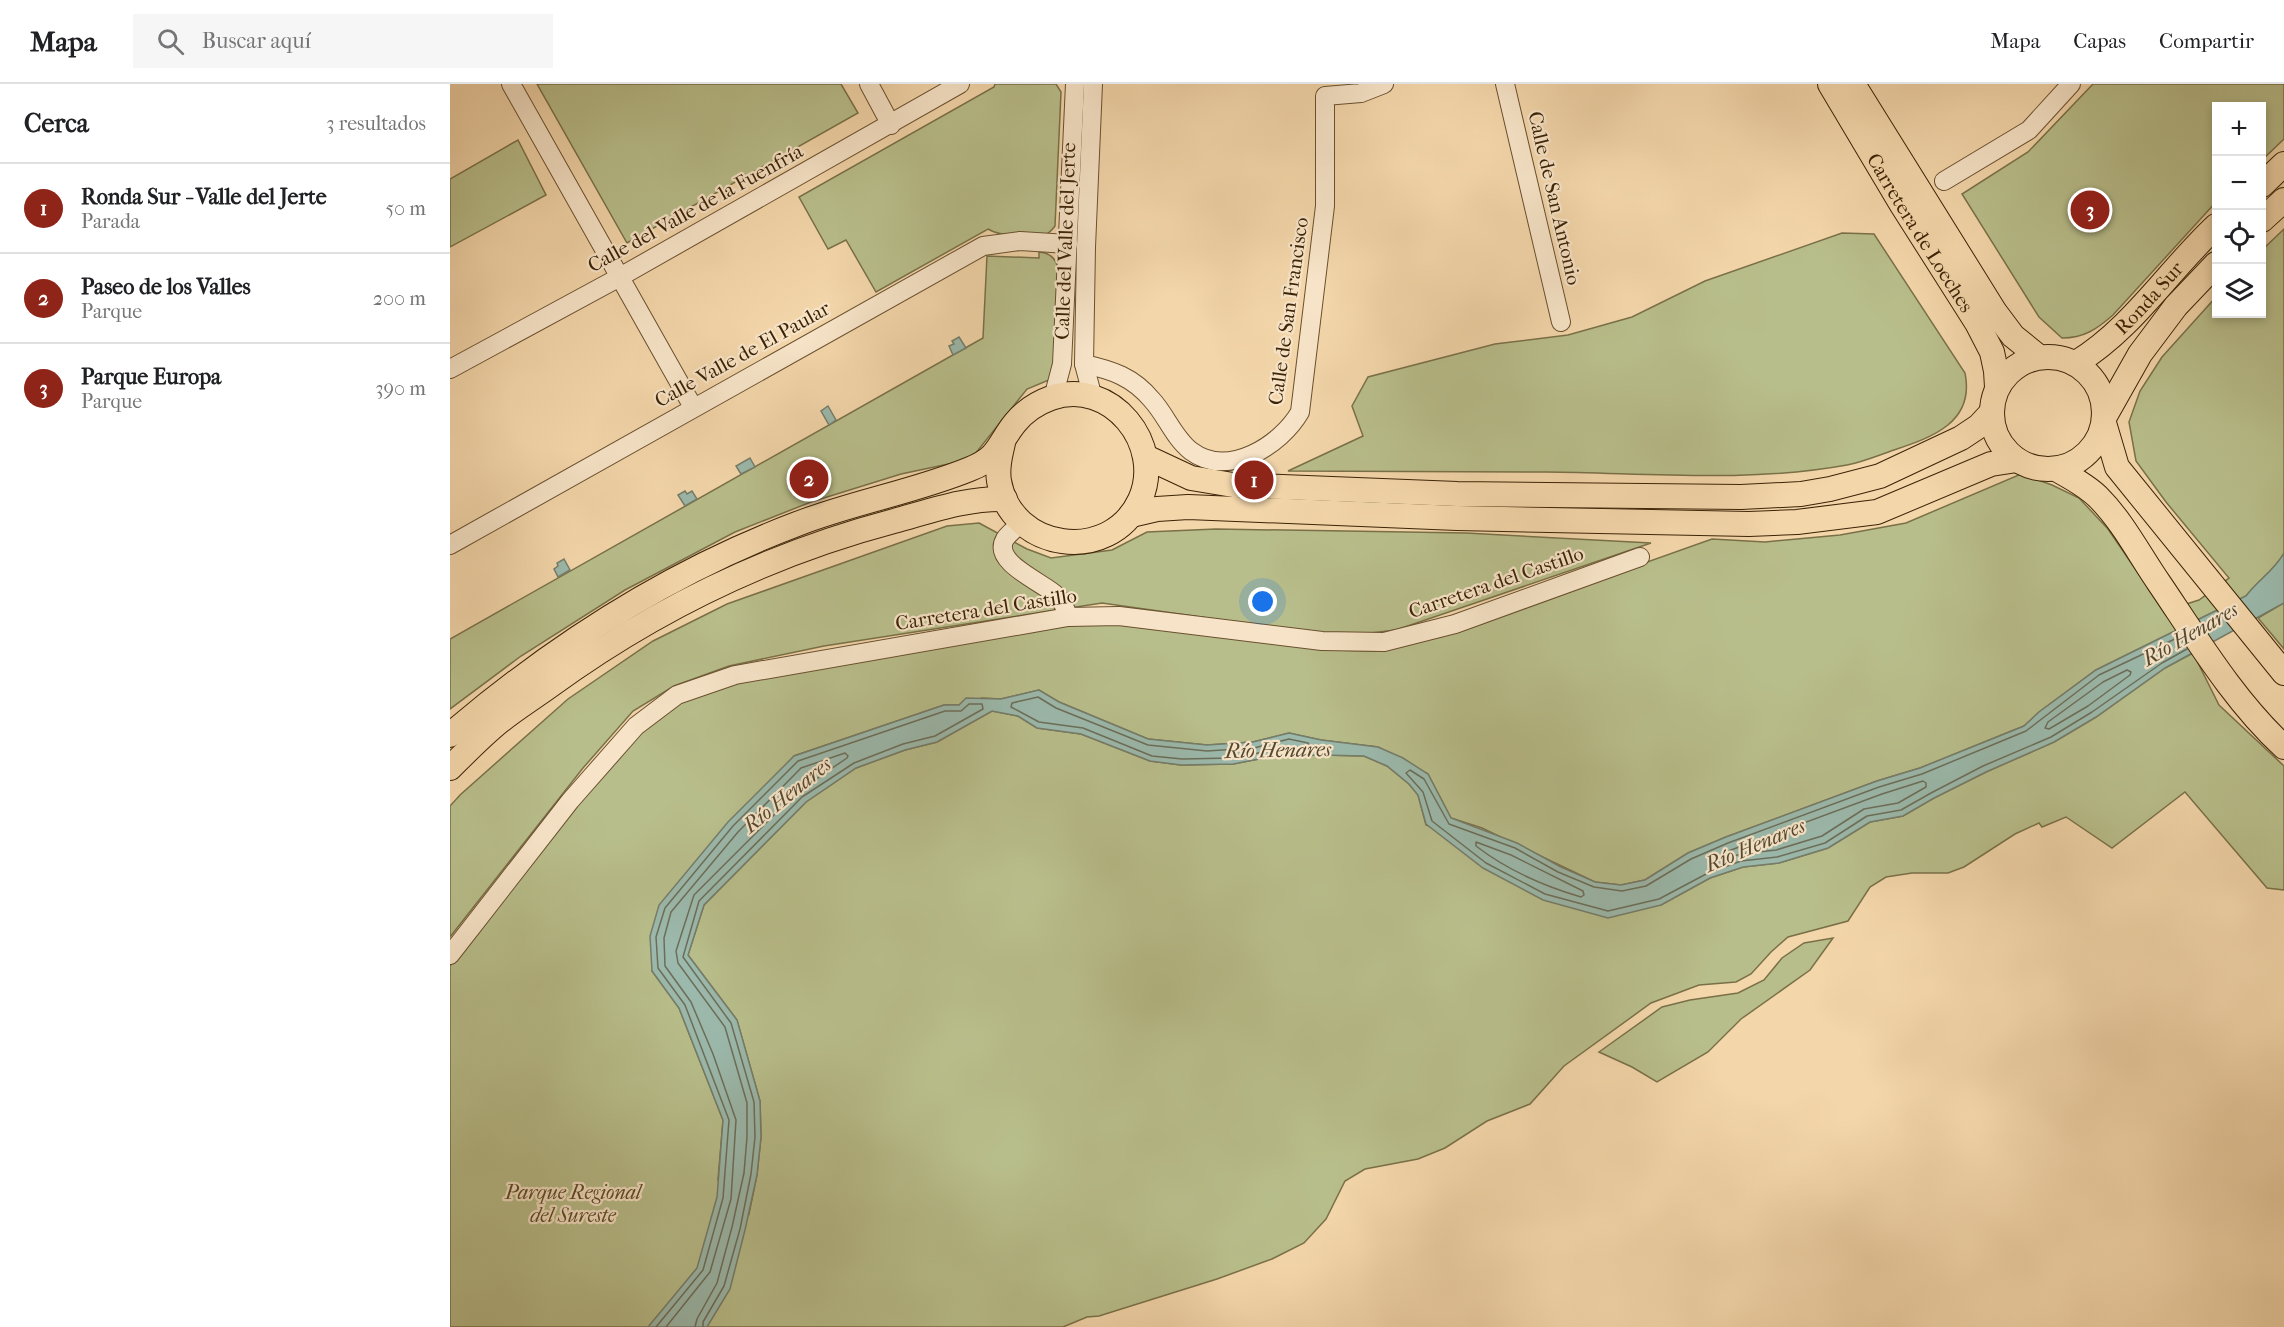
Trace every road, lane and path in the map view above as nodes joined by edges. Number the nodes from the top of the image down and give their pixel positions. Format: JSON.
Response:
{"nodes":[{"id":1,"x":511,"y":84,"type":"edge"},
{"id":2,"x":868,"y":84,"type":"edge"},
{"id":3,"x":960,"y":84,"type":"edge"},
{"id":4,"x":1075,"y":84,"type":"edge"},
{"id":5,"x":1093,"y":84,"type":"edge"},
{"id":6,"x":1384,"y":84,"type":"edge"},
{"id":7,"x":1505,"y":84,"type":"edge"},
{"id":8,"x":1830,"y":84,"type":"edge"},
{"id":9,"x":1853,"y":84,"type":"edge"},
{"id":10,"x":2071,"y":84,"type":"edge"},
{"id":11,"x":1361,"y":88,"type":"edge"},
{"id":12,"x":891,"y":125,"type":"junction"},
{"id":13,"x":2284,"y":164,"type":"edge"},
{"id":14,"x":2266,"y":181,"type":"edge"},
{"id":15,"x":1944,"y":182,"type":"dead end"},
{"id":16,"x":2284,"y":200,"type":"edge"},
{"id":17,"x":2266,"y":216,"type":"edge"},
{"id":18,"x":2212,"y":231,"type":"edge"},
{"id":19,"x":1068,"y":244,"type":"junction"},
{"id":20,"x":2212,"y":269,"type":"edge"},
{"id":21,"x":618,"y":278,"type":"junction"},
{"id":22,"x":1561,"y":322,"type":"dead end"},
{"id":23,"x":2039,"y":357,"type":"junction"},
{"id":24,"x":2076,"y":363,"type":"junction"},
{"id":25,"x":1084,"y":364,"type":"junction"},
{"id":26,"x":450,"y":369,"type":"edge"},
{"id":27,"x":1997,"y":387,"type":"junction"},
{"id":28,"x":1053,"y":398,"type":"junction"},
{"id":29,"x":1093,"y":398,"type":"junction"},
{"id":30,"x":693,"y":407,"type":"junction"},
{"id":31,"x":1991,"y":413,"type":"junction"},
{"id":32,"x":2104,"y":419,"type":"junction"},
{"id":33,"x":1003,"y":443,"type":"junction"},
{"id":34,"x":1146,"y":457,"type":"junction"},
{"id":35,"x":2017,"y":460,"type":"junction"},
{"id":36,"x":2056,"y":469,"type":"junction"},
{"id":37,"x":1005,"y":499,"type":"junction"},
{"id":38,"x":1131,"y":515,"type":"junction"},
{"id":39,"x":1022,"y":523,"type":"junction"},
{"id":40,"x":450,"y":545,"type":"edge"},
{"id":41,"x":1640,"y":557,"type":"dead end"},
{"id":42,"x":1068,"y":617,"type":"junction"},
{"id":43,"x":2283,"y":673,"type":"edge"},
{"id":44,"x":450,"y":735,"type":"edge"},
{"id":45,"x":2284,"y":747,"type":"edge"},
{"id":46,"x":450,"y":768,"type":"edge"},
{"id":47,"x":450,"y":955,"type":"edge"}],
"edges":[{"from":1,"to":21,"type":"street"},
{"from":2,"to":12,"type":"street"},
{"from":3,"to":12,"type":"street","name":"Calle del Valle de la Fuenfría"},
{"from":4,"to":19,"type":"street","name":"Calle del Valle del Jerte"},
{"from":5,"to":25,"type":"street","name":"Calle del Valle del Jerte"},
{"from":6,"to":11,"type":"street"},
{"from":7,"to":22,"type":"street","name":"Calle de San Antonio"},
{"from":8,"to":27,"type":"main road","name":"Carretera de Loeches"},
{"from":9,"to":23,"type":"main road","name":"Carretera de Loeches"},
{"from":10,"to":15,"type":"street"},
{"from":11,"to":25,"type":"street","name":"Calle de San Francisco"},
{"from":12,"to":21,"type":"street","name":"Calle del Valle de la Fuenfría"},
{"from":13,"to":14,"type":"main road"},
{"from":16,"to":17,"type":"main road"},
{"from":18,"to":24,"type":"main road","name":"Ronda Sur"},
{"from":19,"to":28,"type":"street","name":"Calle del Valle del Jerte"},
{"from":19,"to":30,"type":"street","name":"Calle Valle de El Paular"},
{"from":20,"to":32,"type":"main road","name":"Ronda Sur"},
{"from":21,"to":26,"type":"street","name":"Calle del Valle de la Fuenfría"},
{"from":21,"to":30,"type":"street"},
{"from":23,"to":24,"type":"main road"},
{"from":23,"to":27,"type":"main road"},
{"from":24,"to":32,"type":"main road"},
{"from":25,"to":29,"type":"street","name":"Calle del Valle del Jerte"},
{"from":27,"to":31,"type":"main road"},
{"from":28,"to":29,"type":"main road"},
{"from":28,"to":33,"type":"main road"},
{"from":29,"to":34,"type":"main road"},
{"from":30,"to":40,"type":"street","name":"Calle Valle de El Paular"},
{"from":31,"to":34,"type":"main road"},
{"from":31,"to":35,"type":"main road"},
{"from":32,"to":36,"type":"main road"},
{"from":32,"to":43,"type":"main road"},
{"from":33,"to":37,"type":"main road"},
{"from":33,"to":44,"type":"main road"},
{"from":34,"to":38,"type":"main road"},
{"from":35,"to":36,"type":"main road"},
{"from":35,"to":38,"type":"main road"},
{"from":36,"to":45,"type":"main road"},
{"from":37,"to":39,"type":"main road"},
{"from":37,"to":46,"type":"main road"},
{"from":38,"to":39,"type":"main road"},
{"from":39,"to":42,"type":"street"},
{"from":41,"to":42,"type":"street","name":"Carretera del Castillo"},
{"from":42,"to":47,"type":"street","name":"Carretera del Castillo"}]}
